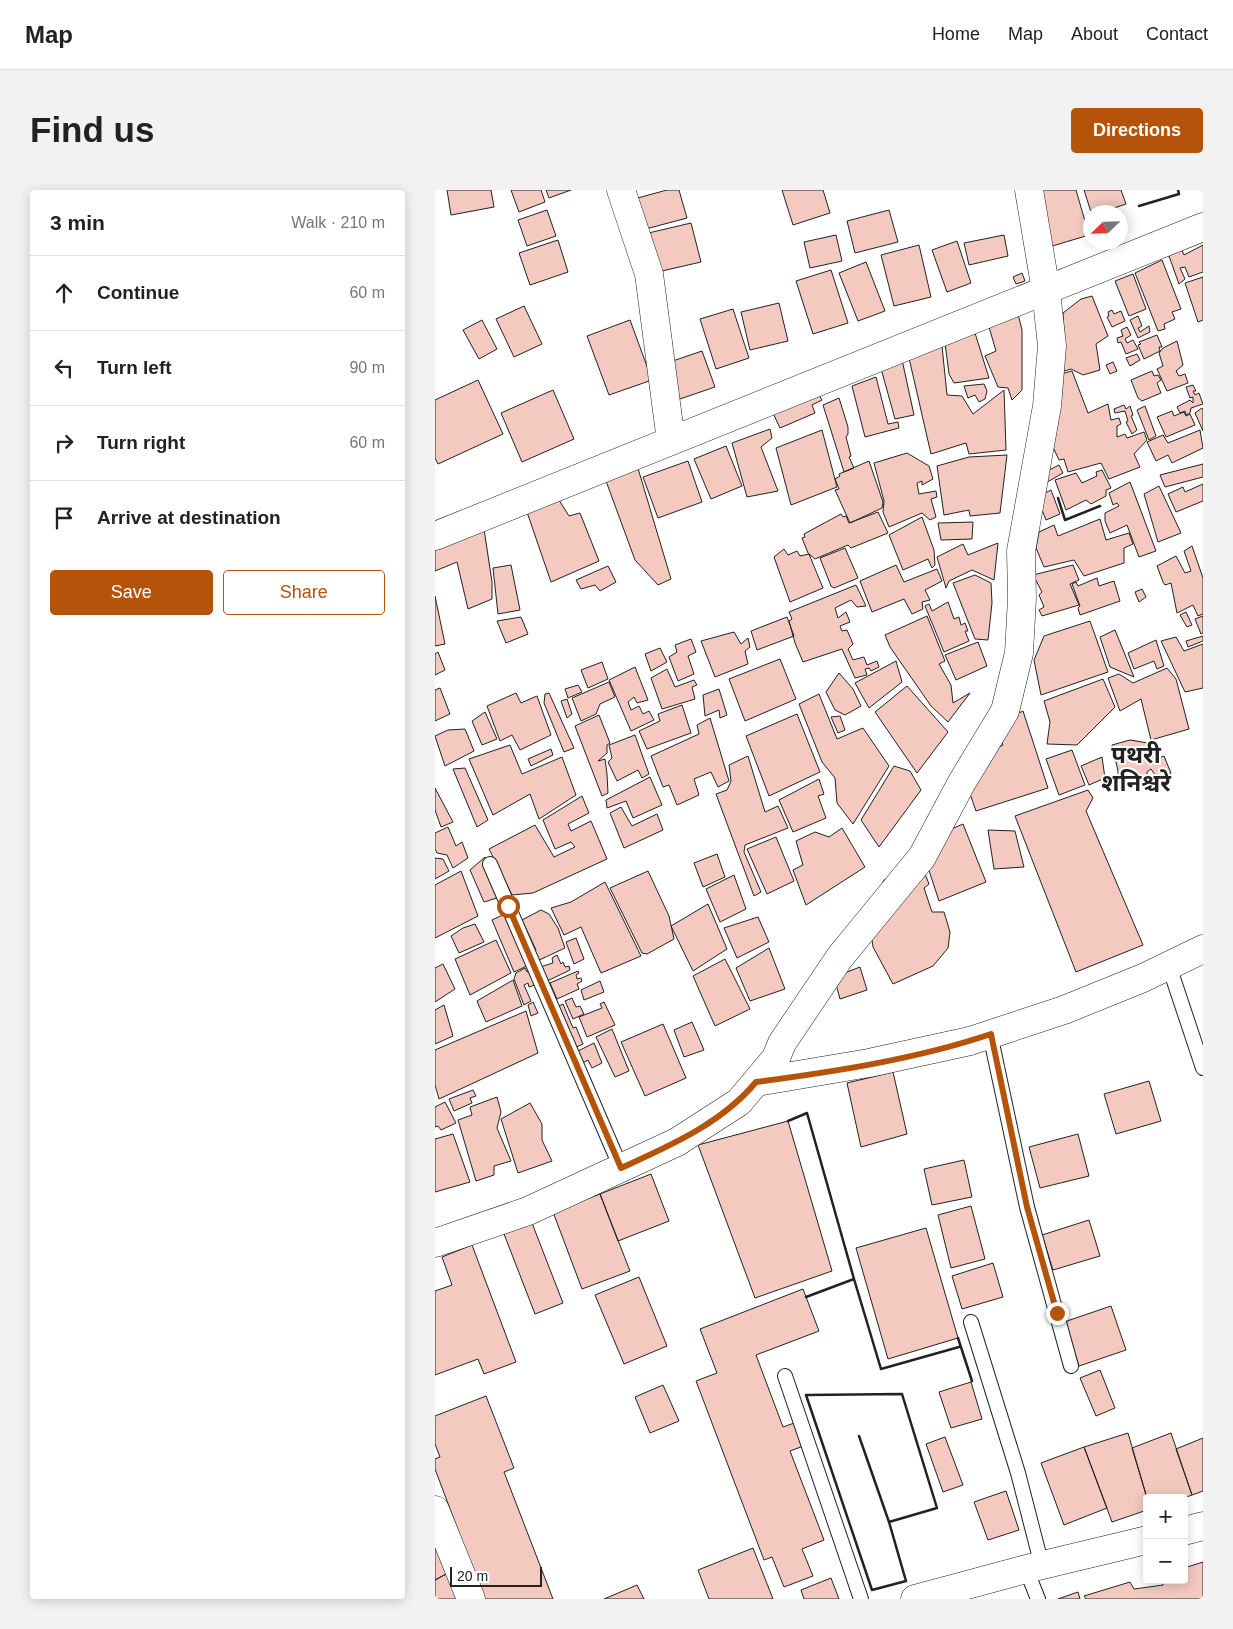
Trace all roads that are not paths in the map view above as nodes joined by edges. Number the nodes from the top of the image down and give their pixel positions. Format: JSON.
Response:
{"nodes":[{"id":1,"x":621,"y":190,"type":"edge"},
{"id":2,"x":1029,"y":190,"type":"edge"},
{"id":3,"x":1203,"y":227,"type":"edge"},
{"id":4,"x":1046,"y":291,"type":"junction"},
{"id":5,"x":671,"y":441,"type":"junction"},
{"id":6,"x":435,"y":536,"type":"edge"},
{"id":7,"x":490,"y":864,"type":"dead end"},
{"id":8,"x":1203,"y":949,"type":"edge"},
{"id":9,"x":1169,"y":966,"type":"junction"},
{"id":10,"x":991,"y":1034,"type":"junction"},
{"id":11,"x":1203,"y":1068,"type":"edge"},
{"id":12,"x":756,"y":1082,"type":"junction"},
{"id":13,"x":621,"y":1168,"type":"junction"},
{"id":14,"x":435,"y":1243,"type":"edge"},
{"id":15,"x":971,"y":1322,"type":"dead end"},
{"id":16,"x":1071,"y":1366,"type":"dead end"},
{"id":17,"x":785,"y":1376,"type":"dead end"},
{"id":18,"x":435,"y":1510,"type":"edge"},
{"id":19,"x":1203,"y":1526,"type":"edge"},
{"id":20,"x":1188,"y":1530,"type":"edge"},
{"id":21,"x":1143,"y":1541,"type":"edge"},
{"id":22,"x":1034,"y":1567,"type":"junction"},
{"id":23,"x":471,"y":1599,"type":"edge"},
{"id":24,"x":861,"y":1599,"type":"edge"},
{"id":25,"x":915,"y":1599,"type":"edge"},
{"id":26,"x":1038,"y":1599,"type":"edge"}],
"edges":[{"from":1,"to":5,"type":"street"},
{"from":2,"to":4,"type":"street"},
{"from":3,"to":4,"type":"street"},
{"from":4,"to":5,"type":"street"},
{"from":4,"to":12,"type":"street"},
{"from":5,"to":6,"type":"street"},
{"from":7,"to":13,"type":"lane"},
{"from":8,"to":9,"type":"street"},
{"from":9,"to":10,"type":"street"},
{"from":9,"to":11,"type":"lane"},
{"from":10,"to":12,"type":"street"},
{"from":10,"to":16,"type":"lane"},
{"from":12,"to":13,"type":"street"},
{"from":13,"to":14,"type":"street"},
{"from":15,"to":22,"type":"lane"},
{"from":17,"to":24,"type":"lane"},
{"from":18,"to":23,"type":"street"},
{"from":19,"to":20,"type":"street"},
{"from":21,"to":22,"type":"street"},
{"from":22,"to":25,"type":"street"},
{"from":22,"to":26,"type":"lane"}]}
